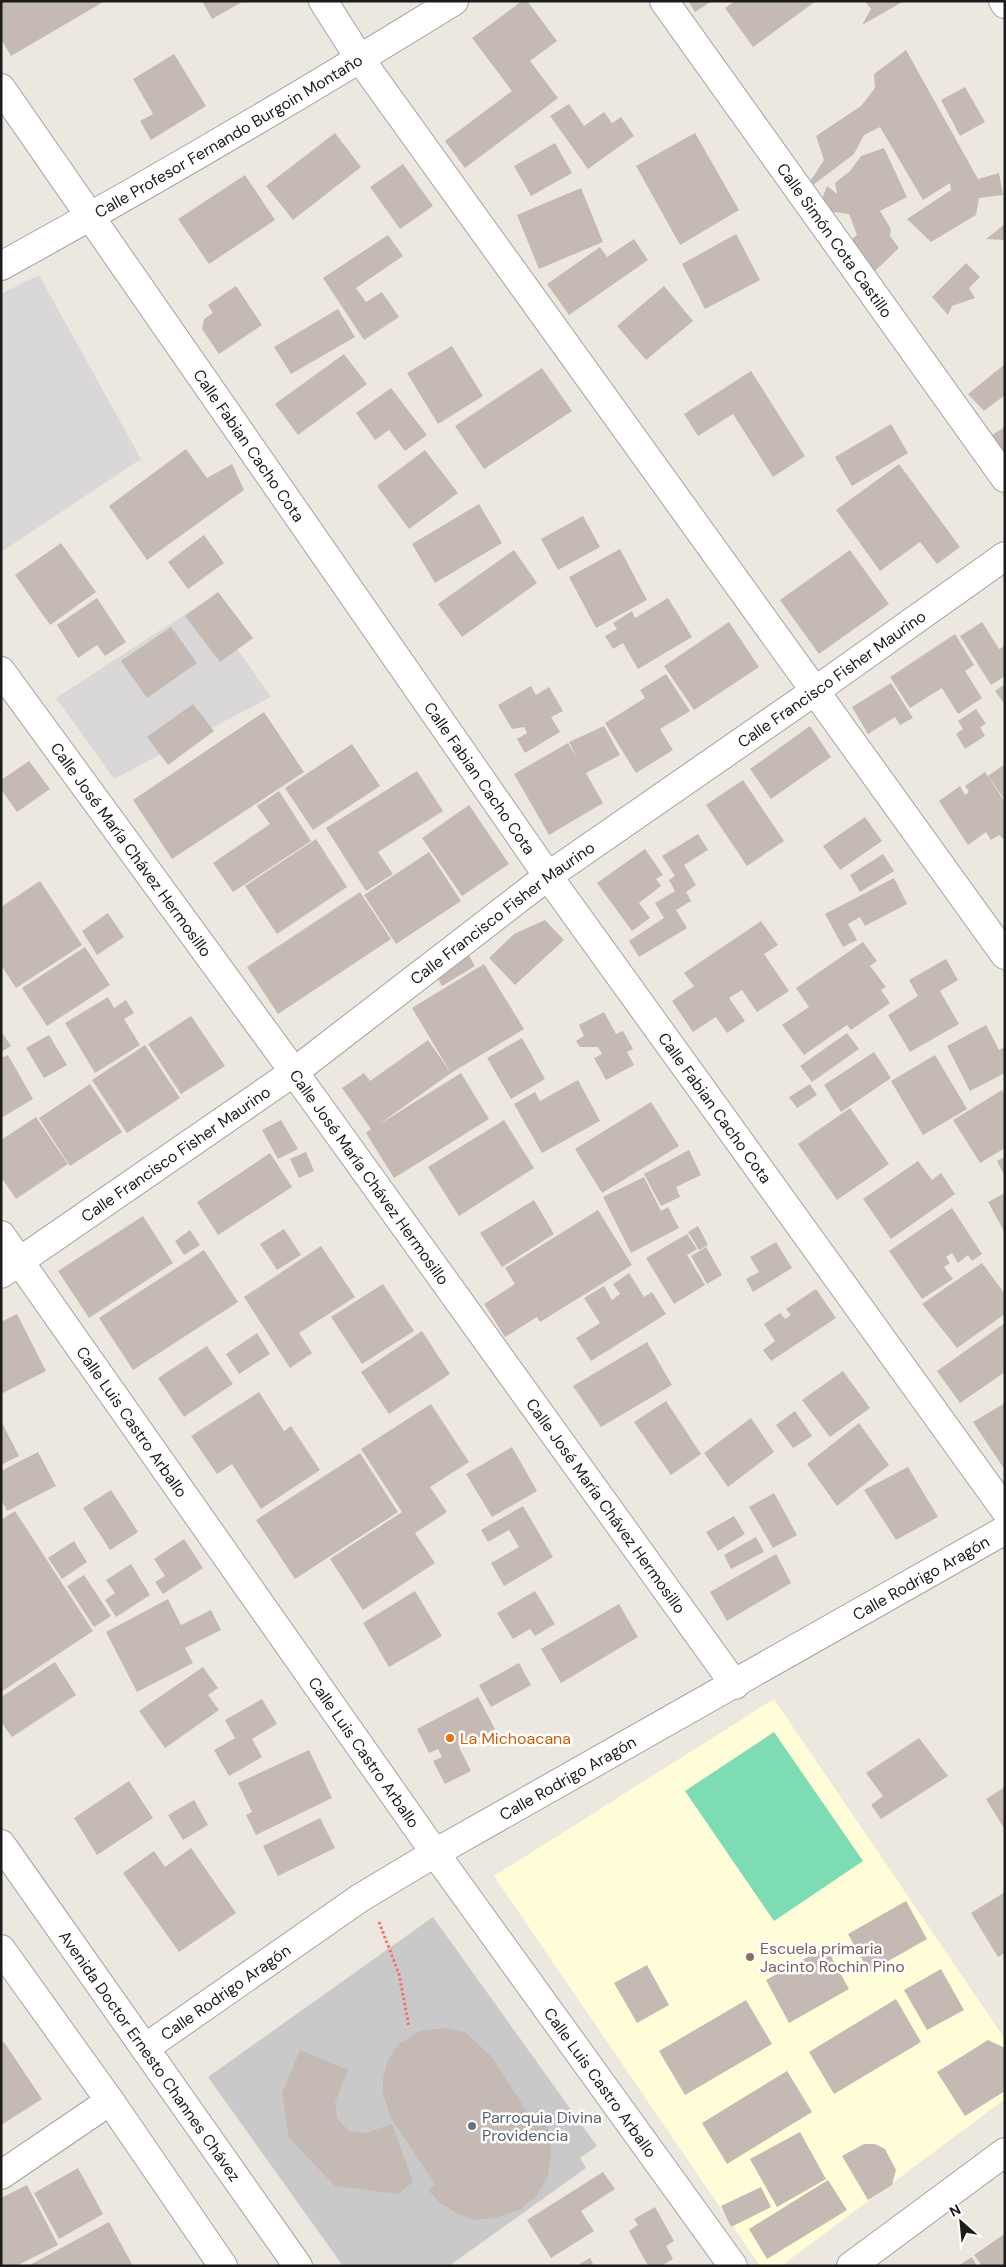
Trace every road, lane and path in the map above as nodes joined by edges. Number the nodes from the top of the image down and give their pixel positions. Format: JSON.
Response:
{"nodes":[{"id":1,"x":322,"y":1,"type":"edge"},
{"id":2,"x":454,"y":1,"type":"edge"},
{"id":3,"x":664,"y":1,"type":"edge"},
{"id":4,"x":360,"y":59,"type":"junction"},
{"id":5,"x":1,"y":88,"type":"edge"},
{"id":6,"x":91,"y":217,"type":"junction"},
{"id":7,"x":1,"y":266,"type":"edge"},
{"id":8,"x":1005,"y":478,"type":"edge"},
{"id":9,"x":1005,"y":556,"type":"edge"},
{"id":10,"x":1,"y":670,"type":"edge"},
{"id":11,"x":815,"y":692,"type":"junction"},
{"id":12,"x":548,"y":876,"type":"junction"},
{"id":13,"x":1005,"y":955,"type":"edge"},
{"id":14,"x":294,"y":1072,"type":"junction"},
{"id":15,"x":1,"y":1235,"type":"edge"},
{"id":16,"x":10,"y":1267,"type":"edge"},
{"id":17,"x":1005,"y":1510,"type":"edge"},
{"id":18,"x":1005,"y":1530,"type":"edge"},
{"id":19,"x":735,"y":1685,"type":"junction"},
{"id":20,"x":1,"y":1844,"type":"edge"},
{"id":21,"x":434,"y":1854,"type":"junction"},
{"id":22,"x":360,"y":1898,"type":"junction"},
{"id":23,"x":1,"y":1949,"type":"edge"},
{"id":24,"x":409,"y":2027,"type":"dead end"},
{"id":25,"x":145,"y":2048,"type":"junction"},
{"id":26,"x":110,"y":2101,"type":"junction"},
{"id":27,"x":1005,"y":2152,"type":"edge"},
{"id":28,"x":1,"y":2175,"type":"edge"},
{"id":29,"x":223,"y":2266,"type":"edge"},
{"id":30,"x":298,"y":2266,"type":"edge"},
{"id":31,"x":733,"y":2266,"type":"edge"},
{"id":32,"x":851,"y":2266,"type":"edge"}],
"edges":[{"from":1,"to":4,"type":"street"},
{"from":2,"to":4,"type":"street","name":"Calle Profesor Fernando Burgoin Montaño"},
{"from":3,"to":8,"type":"street","name":"Calle Simón Cota Castillo"},
{"from":4,"to":6,"type":"street","name":"Calle Profesor Fernando Burgoin Montaño"},
{"from":4,"to":11,"type":"street"},
{"from":5,"to":6,"type":"street","name":"Calle Fabian Cacho Cota"},
{"from":6,"to":7,"type":"street","name":"Calle Profesor Fernando Burgoin Montaño"},
{"from":6,"to":12,"type":"street","name":"Calle Fabian Cacho Cota"},
{"from":9,"to":11,"type":"street","name":"Calle Francisco Fisher Maurino"},
{"from":10,"to":14,"type":"street","name":"Calle José María Chávez Hermosillo"},
{"from":11,"to":12,"type":"street","name":"Calle Francisco Fisher Maurino"},
{"from":11,"to":13,"type":"street"},
{"from":12,"to":14,"type":"street","name":"Calle Francisco Fisher Maurino"},
{"from":12,"to":17,"type":"street","name":"Calle Fabian Cacho Cota"},
{"from":14,"to":16,"type":"street","name":"Calle Francisco Fisher Maurino"},
{"from":14,"to":19,"type":"street","name":"Calle José María Chávez Hermosillo"},
{"from":15,"to":16,"type":"street","name":"Calle Luis Castro Arballo"},
{"from":16,"to":21,"type":"street","name":"Calle Luis Castro Arballo"},
{"from":18,"to":19,"type":"street","name":"Calle Rodrigo Aragón"},
{"from":19,"to":21,"type":"street","name":"Calle Rodrigo Aragón"},
{"from":20,"to":25,"type":"street","name":"Avenida Doctor Ernesto Channes Chávez"},
{"from":21,"to":22,"type":"street","name":"Calle Rodrigo Aragón"},
{"from":21,"to":31,"type":"street","name":"Calle Luis Castro Arballo"},
{"from":22,"to":24,"type":"path"},
{"from":22,"to":25,"type":"street","name":"Calle Rodrigo Aragón"},
{"from":23,"to":26,"type":"street"},
{"from":25,"to":30,"type":"street","name":"Avenida Doctor Ernesto Channes Chávez"},
{"from":26,"to":28,"type":"street"},
{"from":26,"to":29,"type":"street"},
{"from":27,"to":32,"type":"street"}]}
